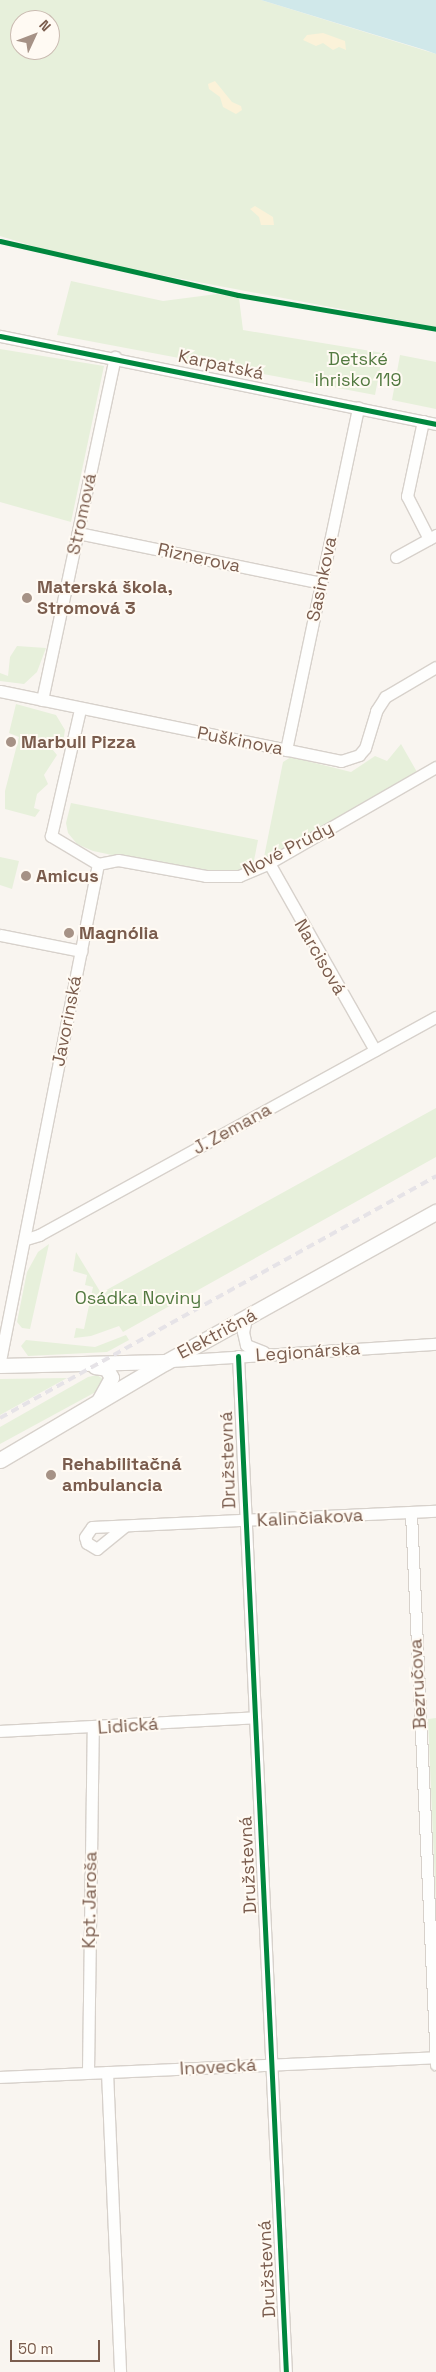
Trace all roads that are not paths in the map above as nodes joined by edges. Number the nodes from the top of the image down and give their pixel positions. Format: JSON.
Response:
{"nodes":[{"id":1,"x":0,"y":336,"type":"edge"},
{"id":2,"x":115,"y":357,"type":"junction"},
{"id":3,"x":358,"y":407,"type":"junction"},
{"id":4,"x":423,"y":421,"type":"junction"},
{"id":5,"x":436,"y":424,"type":"edge"},
{"id":6,"x":78,"y":533,"type":"junction"},
{"id":7,"x":432,"y":537,"type":"edge"},
{"id":8,"x":396,"y":557,"type":"dead end"},
{"id":9,"x":321,"y":583,"type":"junction"},
{"id":10,"x":436,"y":667,"type":"edge"},
{"id":11,"x":0,"y":691,"type":"edge"},
{"id":12,"x":42,"y":700,"type":"junction"},
{"id":13,"x":80,"y":709,"type":"junction"},
{"id":14,"x":286,"y":750,"type":"junction"},
{"id":15,"x":436,"y":767,"type":"edge"},
{"id":16,"x":269,"y":863,"type":"junction"},
{"id":17,"x":98,"y":864,"type":"junction"},
{"id":18,"x":0,"y":936,"type":"edge"},
{"id":19,"x":81,"y":951,"type":"junction"},
{"id":20,"x":436,"y":1016,"type":"edge"},
{"id":21,"x":375,"y":1050,"type":"junction"},
{"id":22,"x":436,"y":1212,"type":"edge"},
{"id":23,"x":26,"y":1239,"type":"junction"},
{"id":24,"x":246,"y":1319,"type":"junction"},
{"id":25,"x":436,"y":1344,"type":"edge"},
{"id":26,"x":270,"y":1354,"type":"junction"},
{"id":27,"x":238,"y":1356,"type":"junction"},
{"id":28,"x":0,"y":1361,"type":"edge"},
{"id":29,"x":166,"y":1362,"type":"junction"},
{"id":30,"x":84,"y":1365,"type":"junction"},
{"id":31,"x":0,"y":1366,"type":"edge"},
{"id":32,"x":99,"y":1401,"type":"junction"},
{"id":33,"x":0,"y":1460,"type":"edge"},
{"id":34,"x":436,"y":1511,"type":"edge"},
{"id":35,"x":411,"y":1513,"type":"junction"},
{"id":36,"x":245,"y":1522,"type":"junction"},
{"id":37,"x":125,"y":1526,"type":"dead end"},
{"id":38,"x":255,"y":1716,"type":"junction"},
{"id":39,"x":93,"y":1728,"type":"junction"},
{"id":40,"x":0,"y":1731,"type":"edge"},
{"id":41,"x":436,"y":2059,"type":"edge"},
{"id":42,"x":271,"y":2064,"type":"junction"},
{"id":43,"x":88,"y":2072,"type":"junction"},
{"id":44,"x":108,"y":2072,"type":"junction"},
{"id":45,"x":0,"y":2077,"type":"edge"},
{"id":46,"x":120,"y":2372,"type":"edge"},
{"id":47,"x":286,"y":2372,"type":"edge"}],
"edges":[{"from":1,"to":2,"type":"street","name":"Karpatská"},
{"from":2,"to":3,"type":"street","name":"Karpatská"},
{"from":2,"to":6,"type":"street","name":"Stromová"},
{"from":3,"to":4,"type":"street","name":"Karpatská"},
{"from":3,"to":9,"type":"street","name":"Sasinkova"},
{"from":4,"to":5,"type":"street","name":"Karpatská"},
{"from":4,"to":7,"type":"street"},
{"from":6,"to":9,"type":"street","name":"Riznerova"},
{"from":6,"to":12,"type":"street","name":"Stromová"},
{"from":7,"to":8,"type":"street"},
{"from":9,"to":14,"type":"street","name":"Sasinkova"},
{"from":10,"to":14,"type":"street","name":"Puškinova"},
{"from":11,"to":12,"type":"street","name":"Puškinova"},
{"from":12,"to":13,"type":"street","name":"Puškinova"},
{"from":13,"to":14,"type":"street","name":"Puškinova"},
{"from":13,"to":17,"type":"street"},
{"from":15,"to":16,"type":"street","name":"Nové Prúdy"},
{"from":16,"to":17,"type":"street","name":"Nové Prúdy"},
{"from":16,"to":21,"type":"street","name":"Narcisová"},
{"from":17,"to":19,"type":"street","name":"Javorinská"},
{"from":18,"to":19,"type":"street"},
{"from":19,"to":23,"type":"street","name":"Javorinská"},
{"from":20,"to":21,"type":"street","name":"J. Zemana"},
{"from":21,"to":23,"type":"street","name":"J. Zemana"},
{"from":22,"to":24,"type":"main road","name":"Električná"},
{"from":23,"to":28,"type":"street","name":"Javorinská"},
{"from":24,"to":26,"type":"street"},
{"from":24,"to":29,"type":"main road","name":"Električná"},
{"from":25,"to":26,"type":"street","name":"Legionárska"},
{"from":26,"to":27,"type":"street","name":"Legionárska"},
{"from":27,"to":29,"type":"street","name":"Legionárska"},
{"from":27,"to":36,"type":"street","name":"Družstevná"},
{"from":29,"to":30,"type":"street","name":"Legionárska"},
{"from":29,"to":32,"type":"main road","name":"Električná"},
{"from":30,"to":31,"type":"street","name":"Legionárska"},
{"from":30,"to":32,"type":"street"},
{"from":32,"to":33,"type":"main road","name":"Električná"},
{"from":34,"to":35,"type":"street","name":"Kalinčiakova"},
{"from":35,"to":36,"type":"street","name":"Kalinčiakova"},
{"from":35,"to":41,"type":"street","name":"Bezručova"},
{"from":36,"to":37,"type":"street","name":"Kalinčiakova"},
{"from":36,"to":38,"type":"street","name":"Družstevná"},
{"from":38,"to":39,"type":"street","name":"Lidická"},
{"from":38,"to":42,"type":"street","name":"Družstevná"},
{"from":39,"to":40,"type":"street","name":"Lidická"},
{"from":39,"to":43,"type":"street","name":"Kpt. Jaroša"},
{"from":41,"to":42,"type":"street","name":"Inovecká"},
{"from":42,"to":44,"type":"street","name":"Inovecká"},
{"from":42,"to":47,"type":"street","name":"Družstevná"},
{"from":43,"to":44,"type":"street","name":"Inovecká"},
{"from":43,"to":45,"type":"street","name":"Inovecká"},
{"from":44,"to":46,"type":"street"}]}
